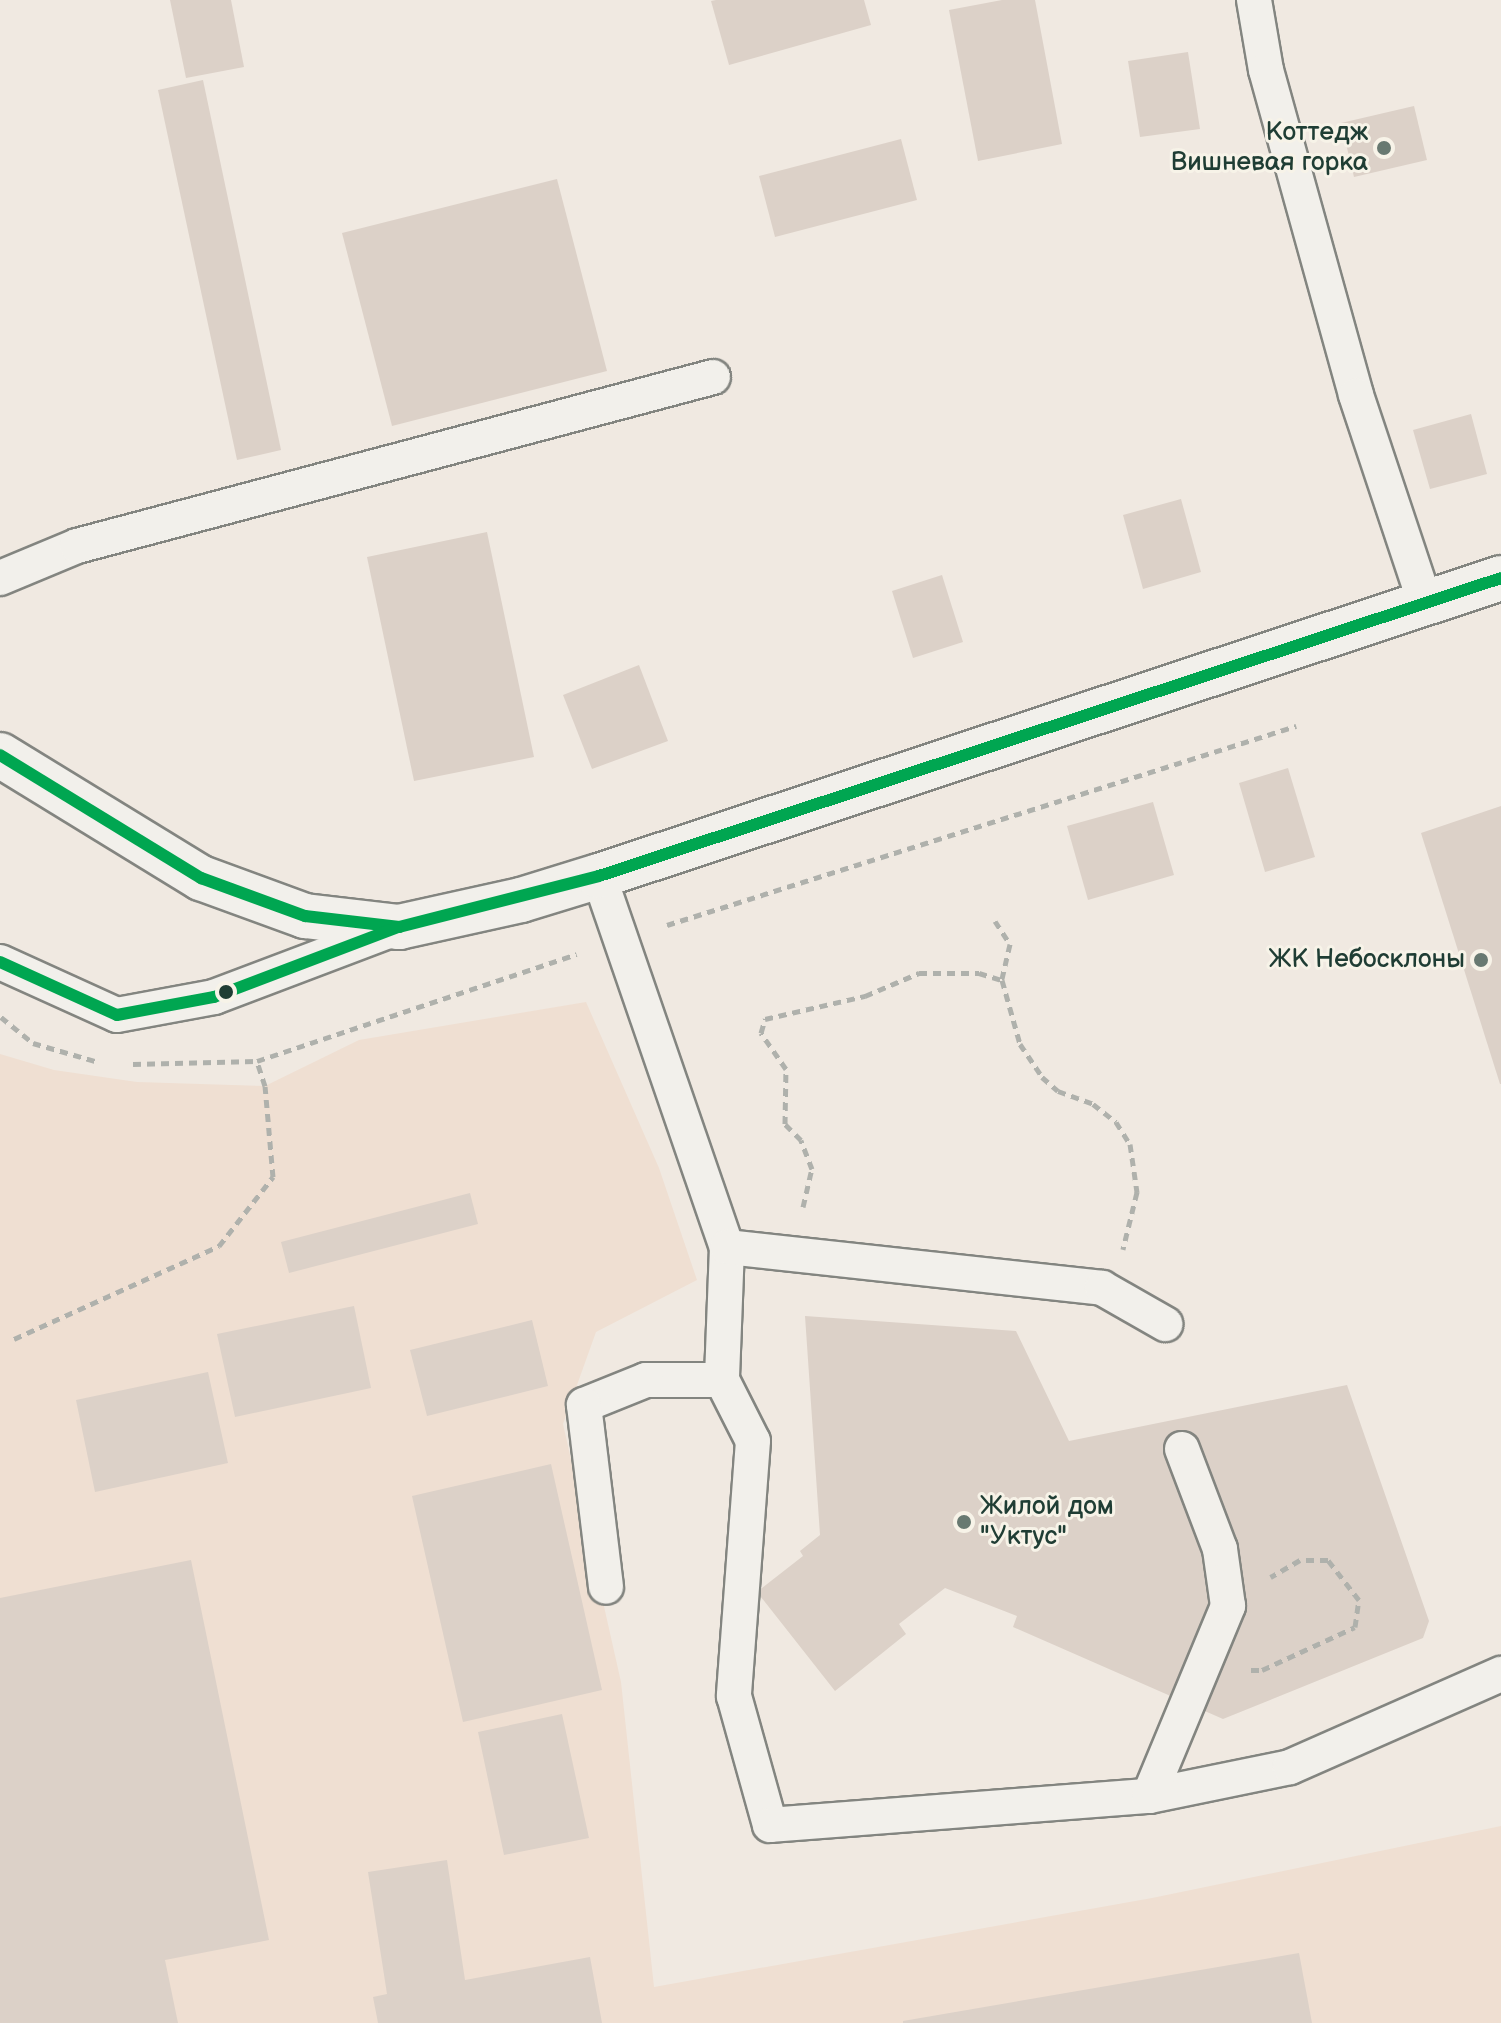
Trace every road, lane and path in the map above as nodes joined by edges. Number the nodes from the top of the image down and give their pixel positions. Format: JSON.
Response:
{"nodes":[{"id":1,"x":1254,"y":0,"type":"edge"},
{"id":2,"x":713,"y":377,"type":"dead end"},
{"id":3,"x":0,"y":578,"type":"edge"},
{"id":4,"x":1501,"y":578,"type":"edge"},
{"id":5,"x":1425,"y":603,"type":"junction"},
{"id":6,"x":1296,"y":726,"type":"dead end"},
{"id":7,"x":0,"y":755,"type":"edge"},
{"id":8,"x":599,"y":876,"type":"junction"},
{"id":9,"x":995,"y":921,"type":"dead end"},
{"id":10,"x":399,"y":927,"type":"junction"},
{"id":11,"x":621,"y":939,"type":"junction"},
{"id":12,"x":0,"y":962,"type":"edge"},
{"id":13,"x":1002,"y":980,"type":"junction"},
{"id":14,"x":727,"y":1247,"type":"junction"},
{"id":15,"x":808,"y":1256,"type":"junction"},
{"id":16,"x":1102,"y":1288,"type":"junction"},
{"id":17,"x":1165,"y":1324,"type":"dead end"},
{"id":18,"x":14,"y":1339,"type":"dead end"},
{"id":19,"x":722,"y":1380,"type":"junction"},
{"id":20,"x":1182,"y":1449,"type":"dead end"},
{"id":21,"x":606,"y":1587,"type":"dead end"},
{"id":22,"x":1219,"y":1628,"type":"junction"},
{"id":23,"x":1202,"y":1669,"type":"junction"},
{"id":24,"x":1501,"y":1674,"type":"edge"},
{"id":25,"x":1149,"y":1796,"type":"junction"}],
"edges":[{"from":1,"to":5,"type":"lane"},
{"from":2,"to":3,"type":"lane"},
{"from":4,"to":5,"type":"main road"},
{"from":5,"to":8,"type":"main road"},
{"from":6,"to":11,"type":"path"},
{"from":7,"to":10,"type":"main road"},
{"from":8,"to":10,"type":"main road"},
{"from":8,"to":11,"type":"lane"},
{"from":9,"to":13,"type":"path"},
{"from":10,"to":12,"type":"lane"},
{"from":11,"to":14,"type":"lane"},
{"from":11,"to":18,"type":"path"},
{"from":13,"to":15,"type":"path"},
{"from":13,"to":16,"type":"path"},
{"from":14,"to":15,"type":"lane"},
{"from":14,"to":19,"type":"lane"},
{"from":15,"to":16,"type":"lane"},
{"from":16,"to":17,"type":"lane"},
{"from":19,"to":21,"type":"lane"},
{"from":19,"to":25,"type":"lane"},
{"from":20,"to":22,"type":"lane"},
{"from":22,"to":23,"type":"lane"},
{"from":22,"to":23,"type":"path"},
{"from":23,"to":25,"type":"lane"},
{"from":24,"to":25,"type":"lane"}]}
